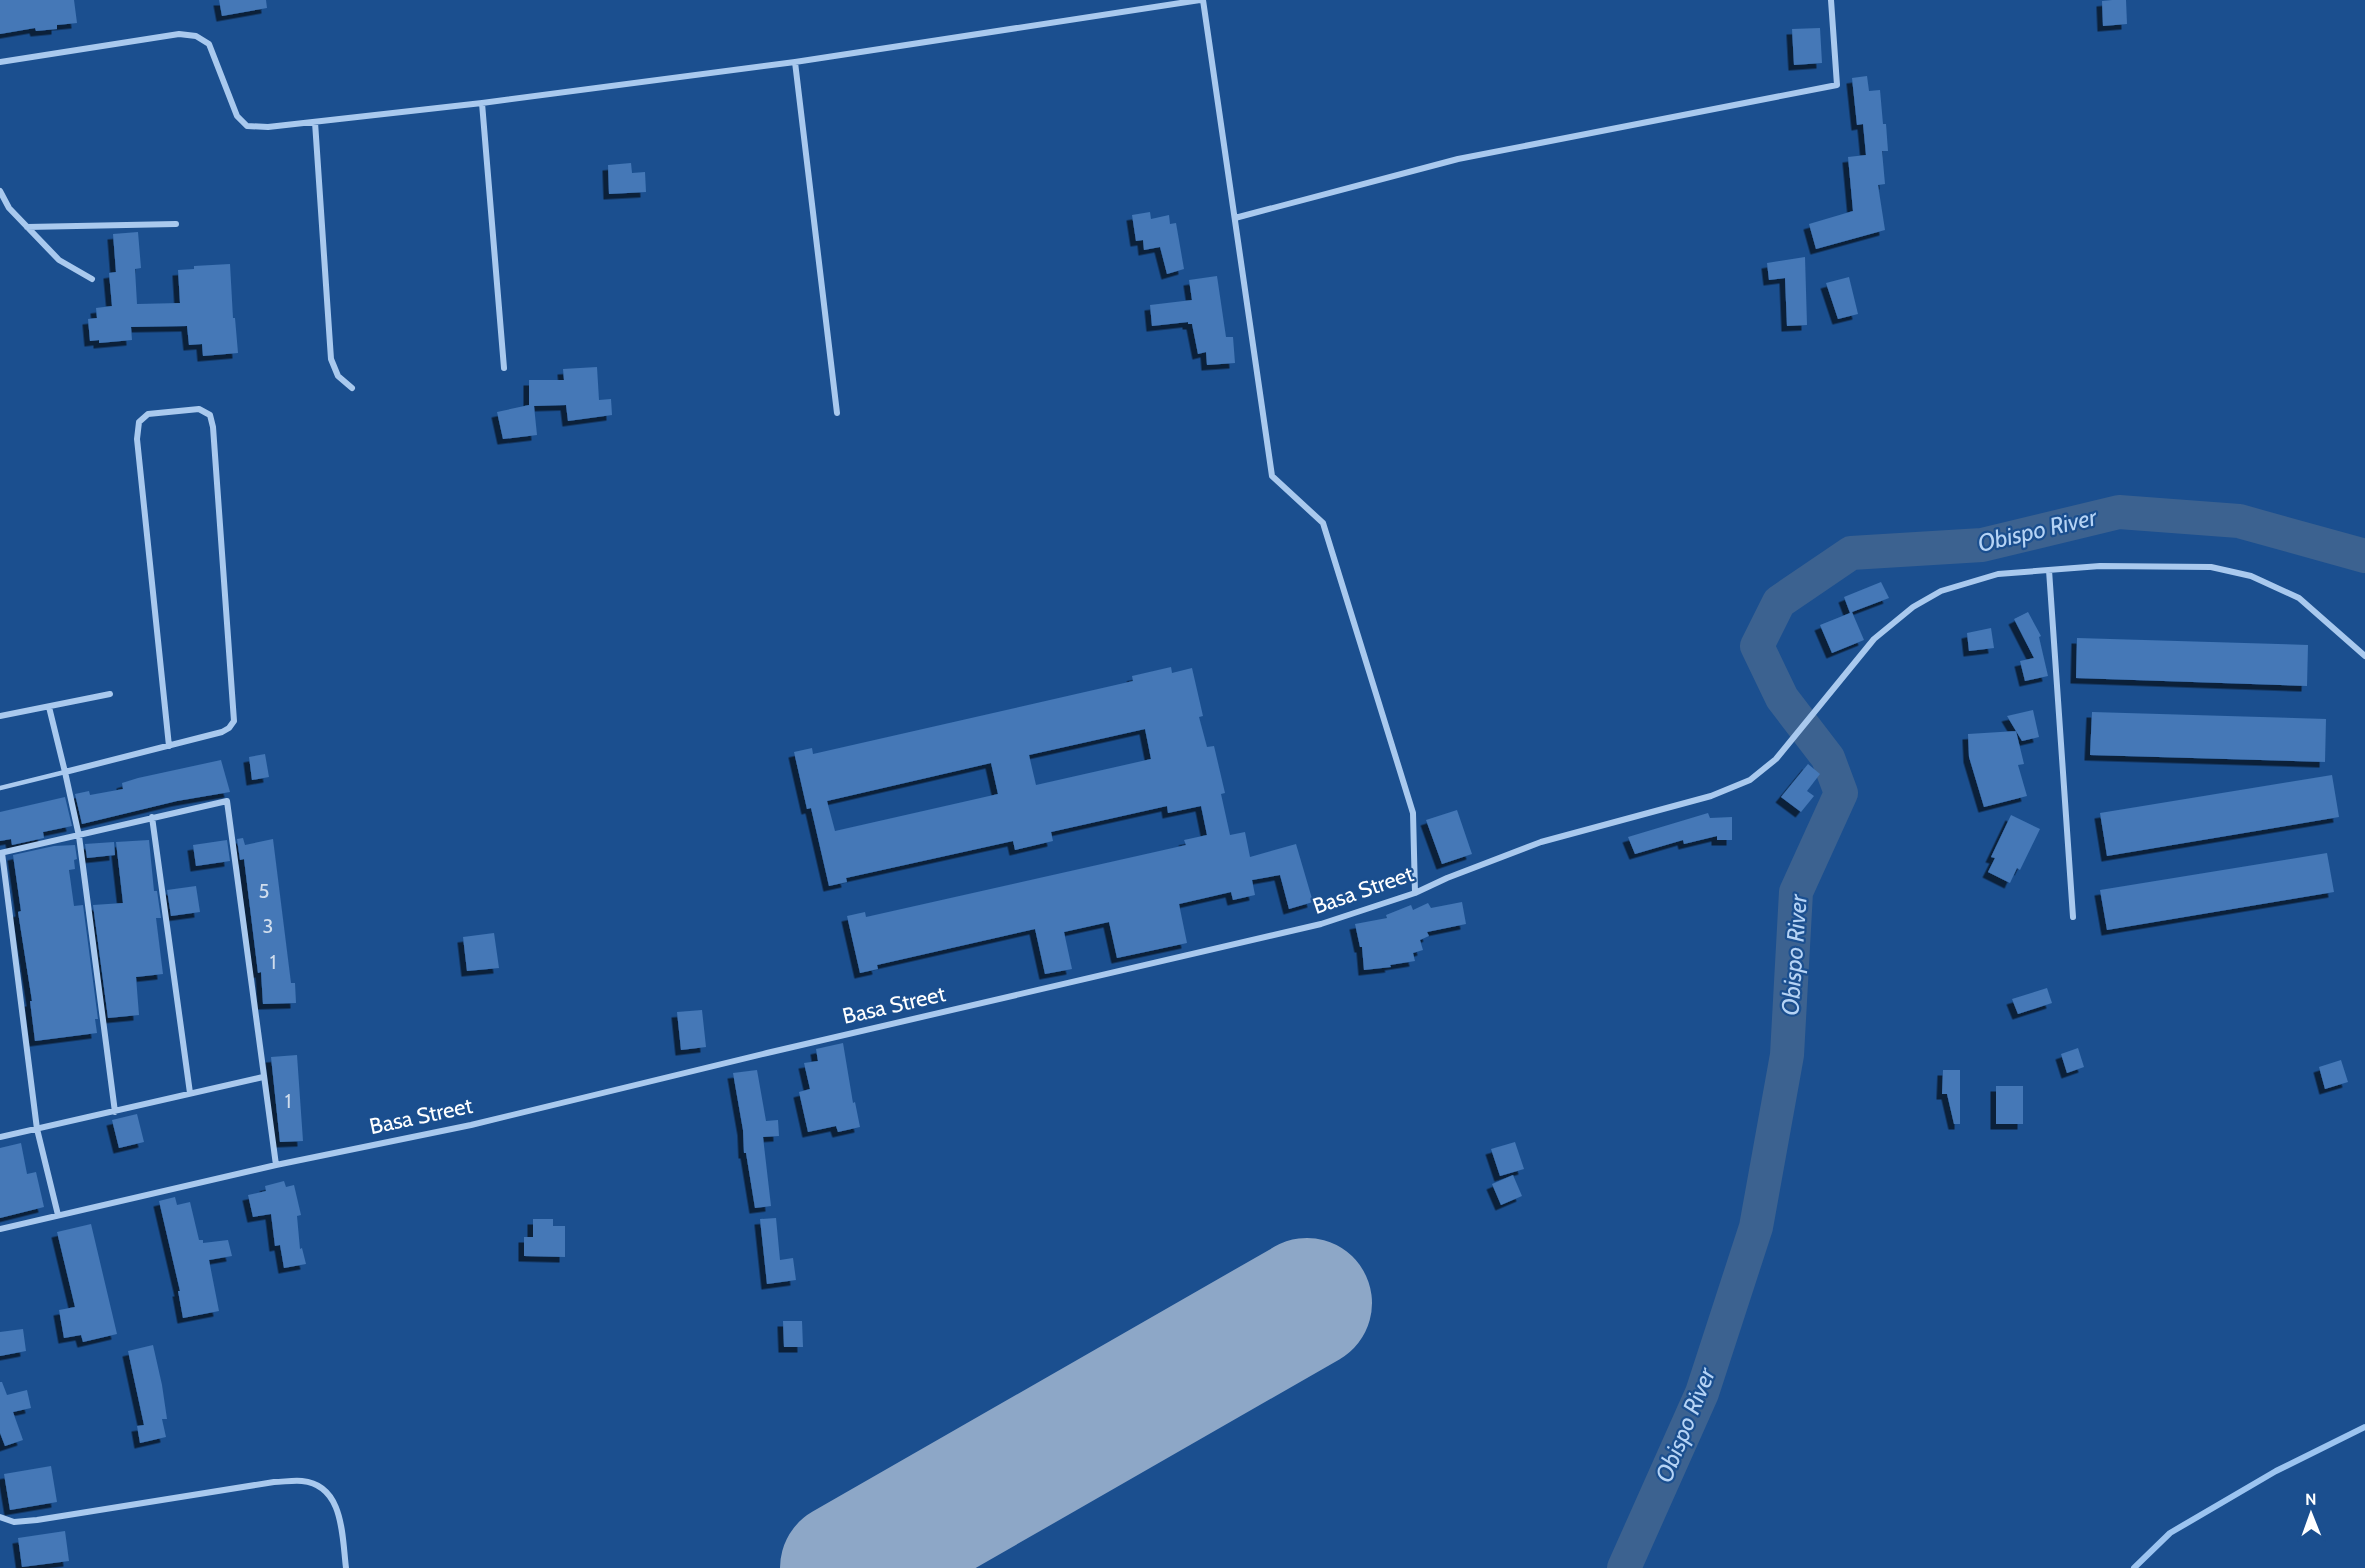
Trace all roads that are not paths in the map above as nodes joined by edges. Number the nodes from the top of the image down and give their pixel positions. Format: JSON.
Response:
{"nodes":[{"id":1,"x":1201,"y":0,"type":"edge"},
{"id":2,"x":1831,"y":0,"type":"edge"},
{"id":3,"x":0,"y":62,"type":"edge"},
{"id":4,"x":795,"y":62,"type":"junction"},
{"id":5,"x":482,"y":104,"type":"junction"},
{"id":6,"x":315,"y":122,"type":"junction"},
{"id":7,"x":0,"y":191,"type":"edge"},
{"id":8,"x":1235,"y":218,"type":"junction"},
{"id":9,"x":176,"y":224,"type":"dead end"},
{"id":10,"x":27,"y":227,"type":"junction"},
{"id":11,"x":92,"y":279,"type":"dead end"},
{"id":12,"x":504,"y":368,"type":"dead end"},
{"id":13,"x":352,"y":388,"type":"dead end"},
{"id":14,"x":837,"y":413,"type":"dead end"},
{"id":15,"x":2049,"y":570,"type":"junction"},
{"id":16,"x":2365,"y":656,"type":"edge"},
{"id":17,"x":110,"y":694,"type":"dead end"},
{"id":18,"x":49,"y":707,"type":"junction"},
{"id":19,"x":0,"y":716,"type":"edge"},
{"id":20,"x":169,"y":746,"type":"junction"},
{"id":21,"x":64,"y":772,"type":"junction"},
{"id":22,"x":0,"y":788,"type":"edge"},
{"id":23,"x":152,"y":817,"type":"junction"},
{"id":24,"x":79,"y":836,"type":"junction"},
{"id":25,"x":1,"y":853,"type":"edge"},
{"id":26,"x":1415,"y":893,"type":"junction"},
{"id":27,"x":2073,"y":917,"type":"dead end"},
{"id":28,"x":263,"y":1077,"type":"junction"},
{"id":29,"x":190,"y":1093,"type":"junction"},
{"id":30,"x":115,"y":1112,"type":"junction"},
{"id":31,"x":37,"y":1129,"type":"junction"},
{"id":32,"x":0,"y":1137,"type":"edge"},
{"id":33,"x":276,"y":1165,"type":"junction"},
{"id":34,"x":58,"y":1215,"type":"junction"},
{"id":35,"x":0,"y":1229,"type":"edge"},
{"id":36,"x":0,"y":1517,"type":"edge"},
{"id":37,"x":346,"y":1568,"type":"edge"}],
"edges":[{"from":1,"to":4,"type":"street"},
{"from":1,"to":8,"type":"street"},
{"from":2,"to":8,"type":"street"},
{"from":3,"to":6,"type":"street"},
{"from":4,"to":5,"type":"street"},
{"from":4,"to":14,"type":"street"},
{"from":5,"to":6,"type":"street"},
{"from":5,"to":12,"type":"street"},
{"from":6,"to":13,"type":"street"},
{"from":7,"to":10,"type":"street"},
{"from":8,"to":26,"type":"street"},
{"from":9,"to":10,"type":"street"},
{"from":10,"to":11,"type":"street"},
{"from":15,"to":16,"type":"street","name":"Basa Street"},
{"from":15,"to":26,"type":"street","name":"Basa Street"},
{"from":15,"to":27,"type":"street"},
{"from":17,"to":18,"type":"street"},
{"from":18,"to":19,"type":"street"},
{"from":18,"to":21,"type":"street"},
{"from":20,"to":20,"type":"street"},
{"from":20,"to":21,"type":"street"},
{"from":21,"to":22,"type":"lane"},
{"from":21,"to":24,"type":"street"},
{"from":23,"to":24,"type":"street"},
{"from":23,"to":28,"type":"street"},
{"from":23,"to":29,"type":"street"},
{"from":24,"to":25,"type":"street"},
{"from":24,"to":30,"type":"street"},
{"from":25,"to":31,"type":"street"},
{"from":26,"to":33,"type":"street","name":"Basa Street"},
{"from":28,"to":29,"type":"street"},
{"from":28,"to":33,"type":"street"},
{"from":29,"to":30,"type":"street"},
{"from":30,"to":31,"type":"street"},
{"from":31,"to":32,"type":"street"},
{"from":31,"to":34,"type":"street"},
{"from":33,"to":34,"type":"street","name":"Basa Street"},
{"from":34,"to":35,"type":"street","name":"Basa Street"},
{"from":36,"to":37,"type":"street"}]}
